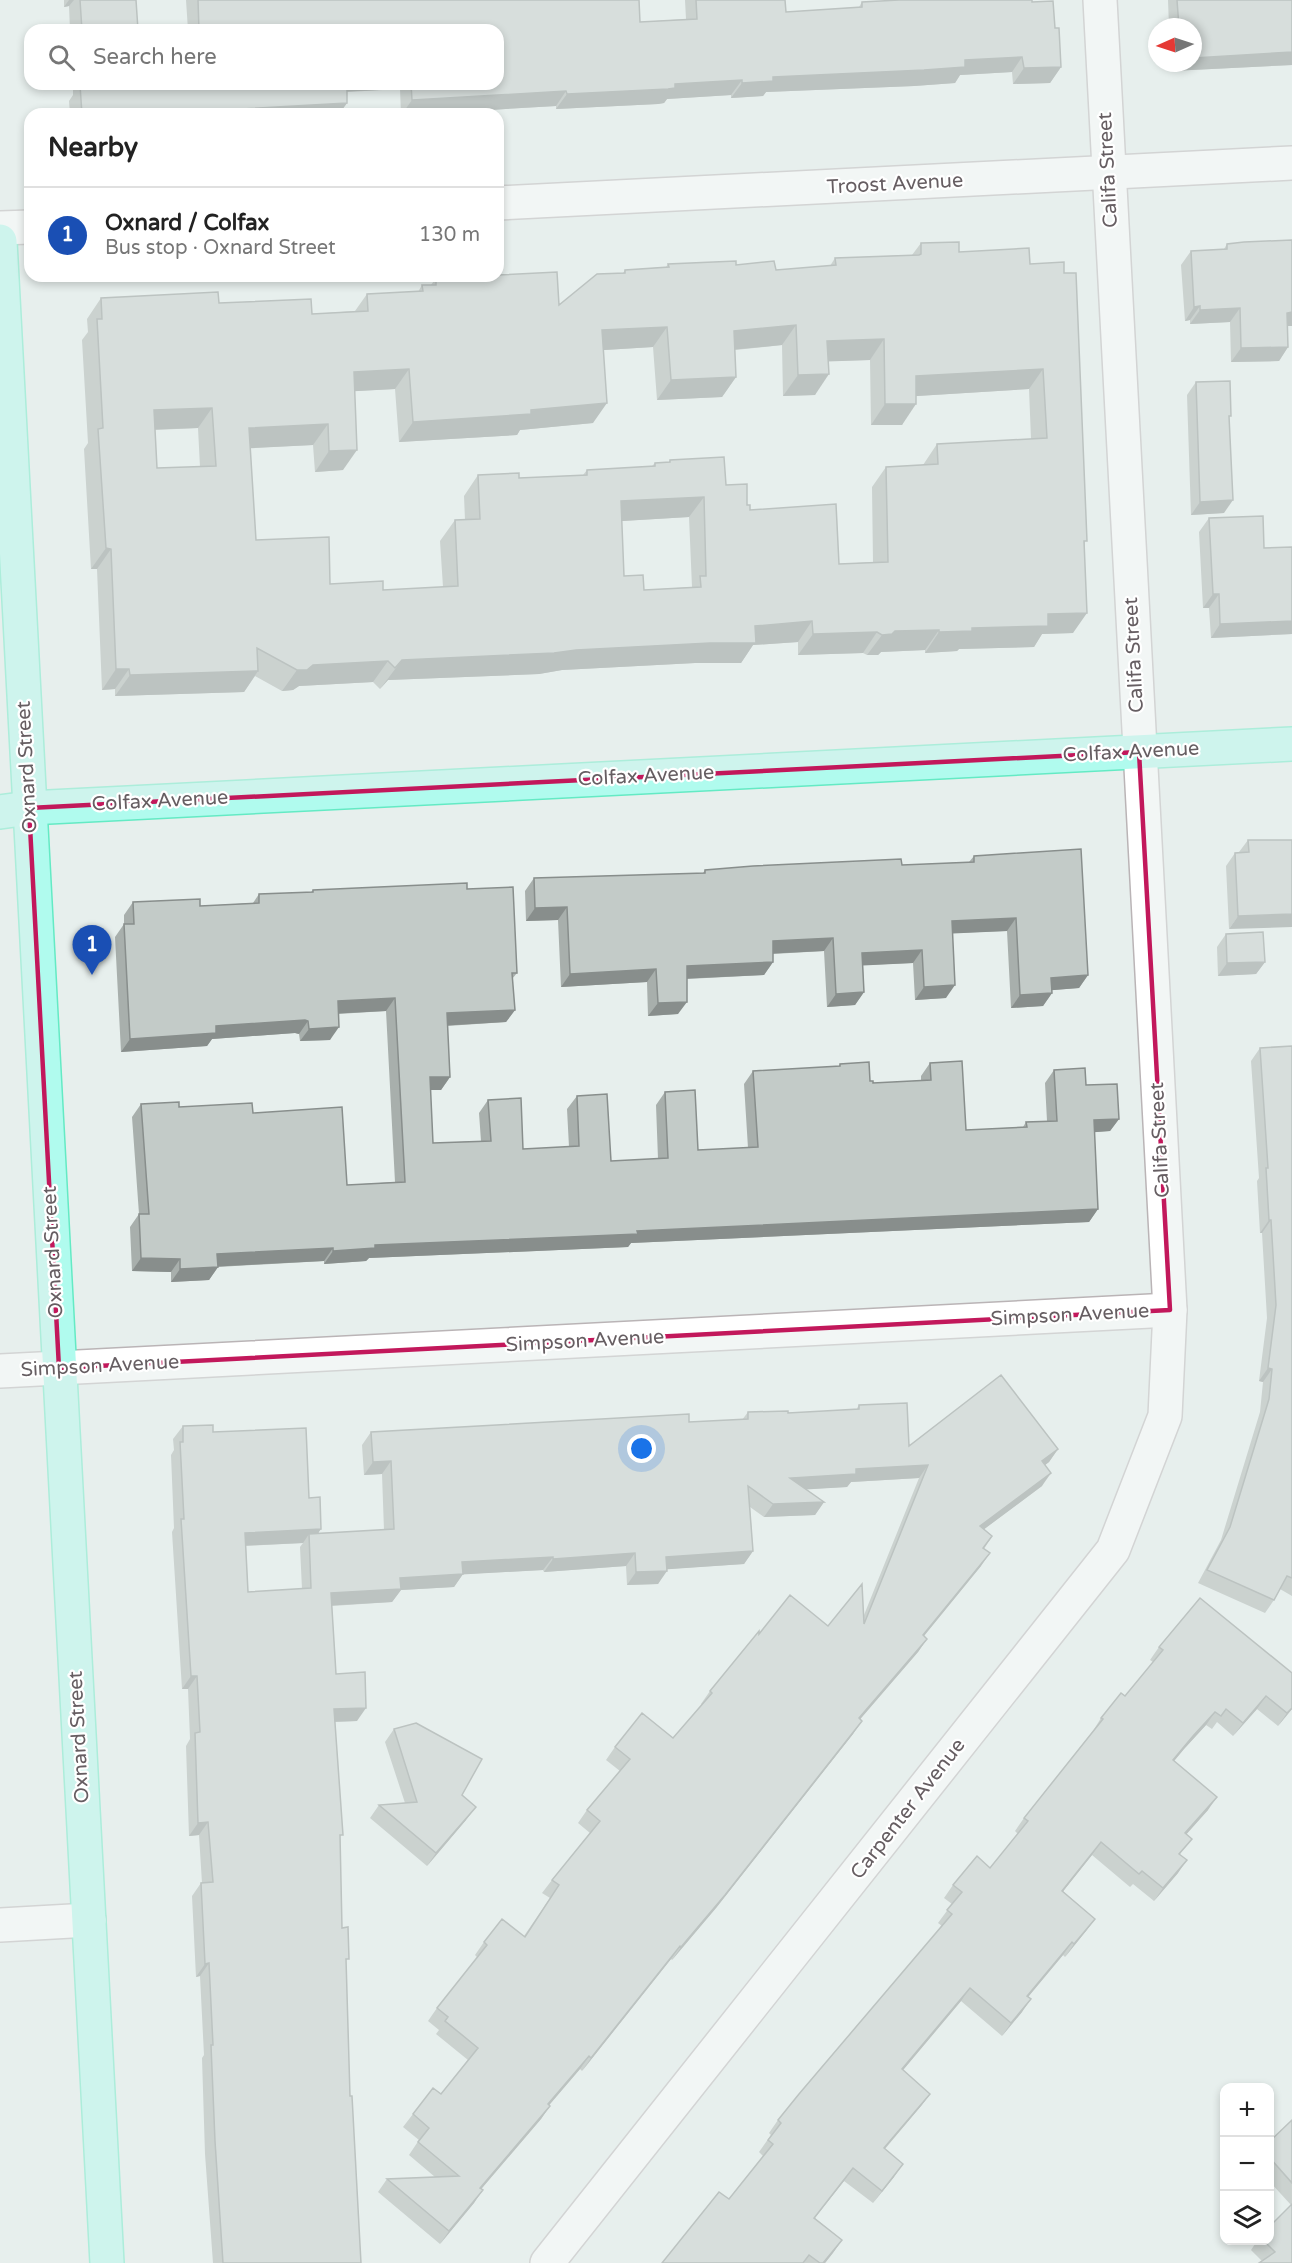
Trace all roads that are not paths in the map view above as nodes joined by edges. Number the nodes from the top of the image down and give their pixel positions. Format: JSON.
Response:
{"nodes":[{"id":1,"x":1100,"y":0,"type":"edge"},
{"id":2,"x":1292,"y":163,"type":"edge"},
{"id":3,"x":1108,"y":173,"type":"junction"},
{"id":4,"x":504,"y":204,"type":"edge"},
{"id":5,"x":24,"y":227,"type":"edge"},
{"id":6,"x":0,"y":228,"type":"edge"},
{"id":7,"x":0,"y":241,"type":"edge"},
{"id":8,"x":1292,"y":744,"type":"edge"},
{"id":9,"x":1139,"y":752,"type":"junction"},
{"id":10,"x":15,"y":810,"type":"edge"},
{"id":11,"x":1170,"y":1310,"type":"junction"},
{"id":12,"x":59,"y":1368,"type":"junction"},
{"id":13,"x":0,"y":1371,"type":"edge"},
{"id":14,"x":89,"y":1920,"type":"junction"},
{"id":15,"x":0,"y":1925,"type":"edge"},
{"id":16,"x":107,"y":2263,"type":"edge"},
{"id":17,"x":547,"y":2263,"type":"edge"}],
"edges":[{"from":1,"to":3,"type":"street","name":"Califa Street"},
{"from":2,"to":3,"type":"street","name":"Troost Avenue"},
{"from":3,"to":4,"type":"street","name":"Troost Avenue"},
{"from":3,"to":9,"type":"street","name":"Califa Street"},
{"from":5,"to":6,"type":"street"},
{"from":7,"to":10,"type":"main road","name":"Oxnard Street"},
{"from":8,"to":9,"type":"main road","name":"Colfax Avenue"},
{"from":9,"to":10,"type":"main road","name":"Colfax Avenue"},
{"from":9,"to":11,"type":"street","name":"Califa Street"},
{"from":10,"to":12,"type":"main road","name":"Oxnard Street"},
{"from":11,"to":12,"type":"street","name":"Simpson Avenue"},
{"from":11,"to":17,"type":"street","name":"Carpenter Avenue"},
{"from":12,"to":13,"type":"street","name":"Simpson Avenue"},
{"from":12,"to":14,"type":"main road","name":"Oxnard Street"},
{"from":14,"to":15,"type":"street"},
{"from":14,"to":16,"type":"main road","name":"Oxnard Street"}]}
